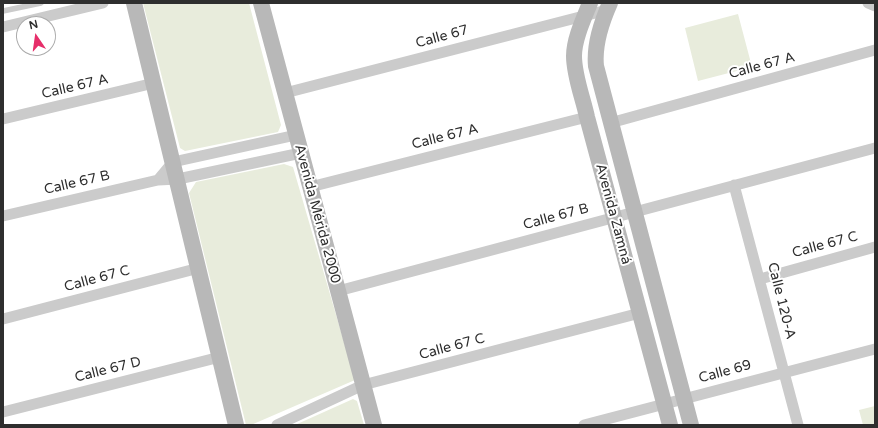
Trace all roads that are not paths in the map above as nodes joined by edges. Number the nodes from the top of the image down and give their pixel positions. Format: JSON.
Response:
{"nodes":[{"id":1,"x":41,"y":3,"type":"edge"},
{"id":2,"x":103,"y":3,"type":"edge"},
{"id":3,"x":134,"y":3,"type":"edge"},
{"id":4,"x":261,"y":3,"type":"edge"},
{"id":5,"x":868,"y":3,"type":"edge"},
{"id":6,"x":608,"y":6,"type":"edge"},
{"id":7,"x":875,"y":6,"type":"edge"},
{"id":8,"x":588,"y":9,"type":"edge"},
{"id":9,"x":3,"y":11,"type":"edge"},
{"id":10,"x":3,"y":26,"type":"edge"},
{"id":11,"x":875,"y":50,"type":"edge"},
{"id":12,"x":154,"y":83,"type":"junction"},
{"id":13,"x":285,"y":93,"type":"junction"},
{"id":14,"x":587,"y":117,"type":"junction"},
{"id":15,"x":3,"y":119,"type":"edge"},
{"id":16,"x":610,"y":123,"type":"junction"},
{"id":17,"x":296,"y":135,"type":"junction"},
{"id":18,"x":875,"y":148,"type":"edge"},
{"id":19,"x":301,"y":153,"type":"junction"},
{"id":20,"x":174,"y":162,"type":"junction"},
{"id":21,"x":178,"y":179,"type":"junction"},
{"id":22,"x":158,"y":180,"type":"junction"},
{"id":23,"x":734,"y":185,"type":"junction"},
{"id":24,"x":310,"y":187,"type":"junction"},
{"id":25,"x":634,"y":212,"type":"junction"},
{"id":26,"x":3,"y":216,"type":"edge"},
{"id":27,"x":614,"y":216,"type":"junction"},
{"id":28,"x":875,"y":247,"type":"edge"},
{"id":29,"x":199,"y":268,"type":"junction"},
{"id":30,"x":760,"y":279,"type":"junction"},
{"id":31,"x":338,"y":291,"type":"junction"},
{"id":32,"x":640,"y":313,"type":"junction"},
{"id":33,"x":3,"y":319,"type":"edge"},
{"id":34,"x":875,"y":349,"type":"edge"},
{"id":35,"x":220,"y":357,"type":"junction"},
{"id":36,"x":783,"y":372,"type":"junction"},
{"id":37,"x":364,"y":385,"type":"junction"},
{"id":38,"x":684,"y":399,"type":"junction"},
{"id":39,"x":664,"y":404,"type":"junction"},
{"id":40,"x":3,"y":412,"type":"edge"},
{"id":41,"x":236,"y":425,"type":"edge"},
{"id":42,"x":276,"y":425,"type":"edge"},
{"id":43,"x":374,"y":425,"type":"edge"},
{"id":44,"x":584,"y":425,"type":"edge"},
{"id":45,"x":670,"y":425,"type":"edge"},
{"id":46,"x":691,"y":425,"type":"edge"},
{"id":47,"x":798,"y":425,"type":"edge"}],
"edges":[{"from":1,"to":9,"type":"lane"},
{"from":2,"to":10,"type":"street"},
{"from":3,"to":12,"type":"main road"},
{"from":4,"to":13,"type":"main road","name":"Avenida Mérida 2000"},
{"from":5,"to":7,"type":"street"},
{"from":6,"to":8,"type":"street","name":"Calle 67"},
{"from":6,"to":16,"type":"main road","name":"Avenida Zamná"},
{"from":8,"to":13,"type":"street","name":"Calle 67"},
{"from":8,"to":14,"type":"main road","name":"Avenida Zamná"},
{"from":11,"to":16,"type":"street","name":"Calle 67 A"},
{"from":12,"to":15,"type":"street","name":"Calle 67 A"},
{"from":12,"to":20,"type":"main road"},
{"from":13,"to":17,"type":"main road","name":"Avenida Mérida 2000"},
{"from":14,"to":24,"type":"street","name":"Calle 67 A"},
{"from":14,"to":27,"type":"main road","name":"Avenida Zamná"},
{"from":16,"to":25,"type":"main road","name":"Avenida Zamná"},
{"from":17,"to":19,"type":"main road","name":"Avenida Mérida 2000"},
{"from":17,"to":20,"type":"street"},
{"from":18,"to":23,"type":"street","name":"Calle 67 B"},
{"from":19,"to":21,"type":"street"},
{"from":19,"to":24,"type":"main road","name":"Avenida Mérida 2000"},
{"from":20,"to":21,"type":"main road"},
{"from":20,"to":22,"type":"street"},
{"from":21,"to":22,"type":"street","name":"Calle 67 B"},
{"from":21,"to":29,"type":"main road"},
{"from":22,"to":26,"type":"street","name":"Calle 67 B"},
{"from":23,"to":25,"type":"street","name":"Calle 67 B"},
{"from":23,"to":30,"type":"street","name":"Calle 120-A"},
{"from":24,"to":31,"type":"main road","name":"Avenida Mérida 2000"},
{"from":25,"to":27,"type":"street","name":"Calle 67 B"},
{"from":25,"to":38,"type":"main road","name":"Avenida Zamná"},
{"from":27,"to":31,"type":"street","name":"Calle 67 B"},
{"from":27,"to":32,"type":"main road","name":"Avenida Zamná"},
{"from":28,"to":30,"type":"street","name":"Calle 67 C"},
{"from":29,"to":33,"type":"street","name":"Calle 67 C"},
{"from":29,"to":35,"type":"main road"},
{"from":30,"to":36,"type":"street","name":"Calle 120-A"},
{"from":31,"to":37,"type":"main road","name":"Avenida Mérida 2000"},
{"from":32,"to":37,"type":"street","name":"Calle 67 C"},
{"from":32,"to":39,"type":"main road","name":"Avenida Zamná"},
{"from":34,"to":36,"type":"street","name":"Calle 69"},
{"from":35,"to":40,"type":"street","name":"Calle 67 D"},
{"from":35,"to":41,"type":"main road"},
{"from":36,"to":38,"type":"street","name":"Calle 69"},
{"from":36,"to":47,"type":"street","name":"Calle 120-A"},
{"from":37,"to":42,"type":"street","name":"Calle 67 C"},
{"from":37,"to":43,"type":"main road","name":"Avenida Mérida 2000"},
{"from":38,"to":39,"type":"street","name":"Calle 69"},
{"from":38,"to":46,"type":"main road","name":"Avenida Zamná"},
{"from":39,"to":44,"type":"street","name":"Calle 69"},
{"from":39,"to":45,"type":"main road","name":"Avenida Zamná"}]}
